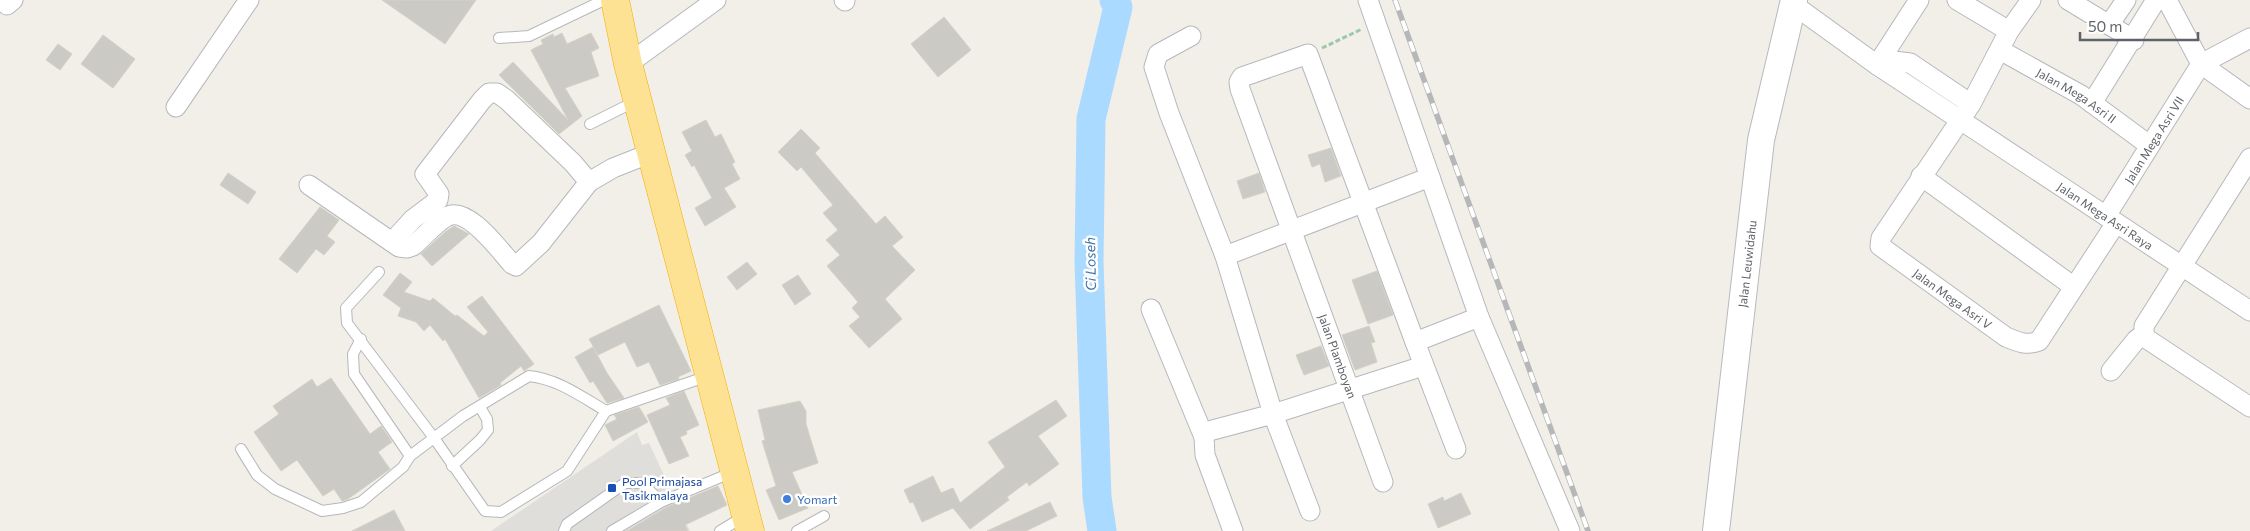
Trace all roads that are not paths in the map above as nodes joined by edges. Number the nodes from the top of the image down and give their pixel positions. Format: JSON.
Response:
{"nodes":[{"id":1,"x":249,"y":0,"type":"edge"},
{"id":2,"x":604,"y":0,"type":"edge"},
{"id":3,"x":615,"y":0,"type":"edge"},
{"id":4,"x":716,"y":0,"type":"edge"},
{"id":5,"x":1368,"y":0,"type":"edge"},
{"id":6,"x":1919,"y":0,"type":"edge"},
{"id":7,"x":1957,"y":0,"type":"edge"},
{"id":8,"x":2031,"y":0,"type":"edge"},
{"id":9,"x":2068,"y":0,"type":"edge"},
{"id":10,"x":2126,"y":0,"type":"edge"},
{"id":11,"x":2156,"y":0,"type":"edge"},
{"id":12,"x":2167,"y":0,"type":"edge"},
{"id":13,"x":1794,"y":3,"type":"edge"},
{"id":14,"x":2109,"y":24,"type":"junction"},
{"id":15,"x":2009,"y":31,"type":"junction"},
{"id":16,"x":1191,"y":36,"type":"dead end"},
{"id":17,"x":499,"y":38,"type":"dead end"},
{"id":18,"x":2250,"y":38,"type":"edge"},
{"id":19,"x":2134,"y":40,"type":"junction"},
{"id":20,"x":2000,"y":50,"type":"junction"},
{"id":21,"x":628,"y":64,"type":"junction"},
{"id":22,"x":2201,"y":64,"type":"junction"},
{"id":23,"x":1881,"y":68,"type":"junction"},
{"id":24,"x":2250,"y":99,"type":"edge"},
{"id":25,"x":637,"y":100,"type":"junction"},
{"id":26,"x":2092,"y":103,"type":"junction"},
{"id":27,"x":176,"y":107,"type":"dead end"},
{"id":28,"x":1966,"y":112,"type":"junction"},
{"id":29,"x":590,"y":124,"type":"dead end"},
{"id":30,"x":2149,"y":146,"type":"junction"},
{"id":31,"x":651,"y":153,"type":"junction"},
{"id":32,"x":2250,"y":158,"type":"edge"},
{"id":33,"x":1921,"y":176,"type":"junction"},
{"id":34,"x":1430,"y":177,"type":"junction"},
{"id":35,"x":589,"y":182,"type":"junction"},
{"id":36,"x":309,"y":185,"type":"dead end"},
{"id":37,"x":1364,"y":204,"type":"junction"},
{"id":38,"x":2111,"y":219,"type":"junction"},
{"id":39,"x":1292,"y":230,"type":"junction"},
{"id":40,"x":392,"y":242,"type":"junction"},
{"id":41,"x":1225,"y":256,"type":"junction"},
{"id":42,"x":2182,"y":265,"type":"junction"},
{"id":43,"x":379,"y":272,"type":"dead end"},
{"id":44,"x":2074,"y":286,"type":"junction"},
{"id":45,"x":2249,"y":308,"type":"edge"},
{"id":46,"x":1151,"y":309,"type":"dead end"},
{"id":47,"x":1479,"y":316,"type":"junction"},
{"id":48,"x":2144,"y":334,"type":"junction"},
{"id":49,"x":361,"y":339,"type":"junction"},
{"id":50,"x":1416,"y":342,"type":"junction"},
{"id":51,"x":1423,"y":366,"type":"junction"},
{"id":52,"x":2111,"y":371,"type":"dead end"},
{"id":53,"x":708,"y":376,"type":"junction"},
{"id":54,"x":1351,"y":390,"type":"junction"},
{"id":55,"x":480,"y":407,"type":"junction"},
{"id":56,"x":2250,"y":407,"type":"edge"},
{"id":57,"x":606,"y":411,"type":"junction"},
{"id":58,"x":1273,"y":414,"type":"junction"},
{"id":59,"x":1204,"y":437,"type":"junction"},
{"id":60,"x":434,"y":438,"type":"junction"},
{"id":61,"x":1456,"y":449,"type":"dead end"},
{"id":62,"x":241,"y":450,"type":"dead end"},
{"id":63,"x":410,"y":456,"type":"junction"},
{"id":64,"x":452,"y":466,"type":"junction"},
{"id":65,"x":733,"y":472,"type":"junction"},
{"id":66,"x":1383,"y":482,"type":"dead end"},
{"id":67,"x":661,"y":502,"type":"junction"},
{"id":68,"x":1310,"y":511,"type":"dead end"},
{"id":69,"x":824,"y":516,"type":"dead end"},
{"id":70,"x":748,"y":523,"type":"edge"},
{"id":71,"x":564,"y":531,"type":"edge"},
{"id":72,"x":612,"y":531,"type":"edge"},
{"id":73,"x":720,"y":531,"type":"edge"},
{"id":74,"x":797,"y":531,"type":"edge"},
{"id":75,"x":1233,"y":531,"type":"edge"},
{"id":76,"x":1570,"y":531,"type":"edge"},
{"id":77,"x":1716,"y":531,"type":"edge"}],
"edges":[{"from":1,"to":27,"type":"street"},
{"from":2,"to":17,"type":"lane"},
{"from":3,"to":21,"type":"highway"},
{"from":4,"to":21,"type":"street"},
{"from":5,"to":34,"type":"street"},
{"from":6,"to":23,"type":"street"},
{"from":7,"to":15,"type":"street"},
{"from":8,"to":15,"type":"street","name":"Jalan Mega Asri V"},
{"from":9,"to":14,"type":"street"},
{"from":10,"to":14,"type":"street"},
{"from":11,"to":19,"type":"street"},
{"from":12,"to":22,"type":"street"},
{"from":13,"to":23,"type":"street","name":"Jalan Mega Asri Raya"},
{"from":13,"to":77,"type":"street","name":"Jalan Leuwidahu"},
{"from":14,"to":19,"type":"street"},
{"from":15,"to":20,"type":"street","name":"Jalan Mega Asri V"},
{"from":16,"to":41,"type":"street"},
{"from":18,"to":22,"type":"street"},
{"from":19,"to":26,"type":"street"},
{"from":20,"to":26,"type":"street","name":"Jalan Mega Asri II"},
{"from":20,"to":28,"type":"street","name":"Jalan Mega Asri V"},
{"from":21,"to":25,"type":"highway"},
{"from":22,"to":24,"type":"street"},
{"from":22,"to":30,"type":"street","name":"Jalan Mega Asri VII"},
{"from":23,"to":28,"type":"street","name":"Jalan Mega Asri Raya"},
{"from":25,"to":29,"type":"lane"},
{"from":25,"to":31,"type":"highway"},
{"from":26,"to":30,"type":"street","name":"Jalan Mega Asri II"},
{"from":28,"to":33,"type":"street","name":"Jalan Mega Asri V"},
{"from":28,"to":38,"type":"street","name":"Jalan Mega Asri Raya"},
{"from":30,"to":38,"type":"street","name":"Jalan Mega Asri VII"},
{"from":31,"to":35,"type":"street"},
{"from":31,"to":53,"type":"highway"},
{"from":32,"to":42,"type":"street"},
{"from":33,"to":44,"type":"street"},
{"from":33,"to":44,"type":"street","name":"Jalan Mega Asri V"},
{"from":34,"to":37,"type":"street"},
{"from":34,"to":47,"type":"street"},
{"from":35,"to":40,"type":"street"},
{"from":35,"to":40,"type":"street"},
{"from":36,"to":40,"type":"street"},
{"from":37,"to":39,"type":"street"},
{"from":37,"to":39,"type":"street","name":"Jalan Plamboyan"},
{"from":37,"to":50,"type":"street"},
{"from":38,"to":42,"type":"street","name":"Jalan Mega Asri Raya"},
{"from":38,"to":44,"type":"street","name":"Jalan Mega Asri V"},
{"from":39,"to":41,"type":"street"},
{"from":39,"to":54,"type":"street","name":"Jalan Plamboyan"},
{"from":41,"to":58,"type":"street"},
{"from":42,"to":45,"type":"street","name":"Jalan Mega Asri Raya"},
{"from":42,"to":48,"type":"street"},
{"from":43,"to":49,"type":"lane"},
{"from":46,"to":59,"type":"street"},
{"from":47,"to":50,"type":"street"},
{"from":47,"to":76,"type":"street"},
{"from":48,"to":52,"type":"street"},
{"from":48,"to":56,"type":"street"},
{"from":49,"to":60,"type":"lane"},
{"from":49,"to":63,"type":"lane"},
{"from":50,"to":51,"type":"street"},
{"from":51,"to":54,"type":"street"},
{"from":51,"to":61,"type":"street"},
{"from":53,"to":57,"type":"lane"},
{"from":53,"to":65,"type":"highway"},
{"from":54,"to":58,"type":"street"},
{"from":54,"to":66,"type":"street","name":"Jalan Plamboyan"},
{"from":55,"to":57,"type":"lane"},
{"from":55,"to":60,"type":"lane"},
{"from":55,"to":64,"type":"lane"},
{"from":57,"to":64,"type":"lane"},
{"from":58,"to":59,"type":"street"},
{"from":58,"to":68,"type":"street"},
{"from":59,"to":75,"type":"street"},
{"from":60,"to":63,"type":"lane"},
{"from":60,"to":64,"type":"lane"},
{"from":62,"to":63,"type":"lane"},
{"from":65,"to":67,"type":"lane"},
{"from":65,"to":70,"type":"highway"},
{"from":67,"to":71,"type":"lane"},
{"from":67,"to":72,"type":"lane"},
{"from":69,"to":74,"type":"lane"},
{"from":70,"to":73,"type":"lane"}]}
